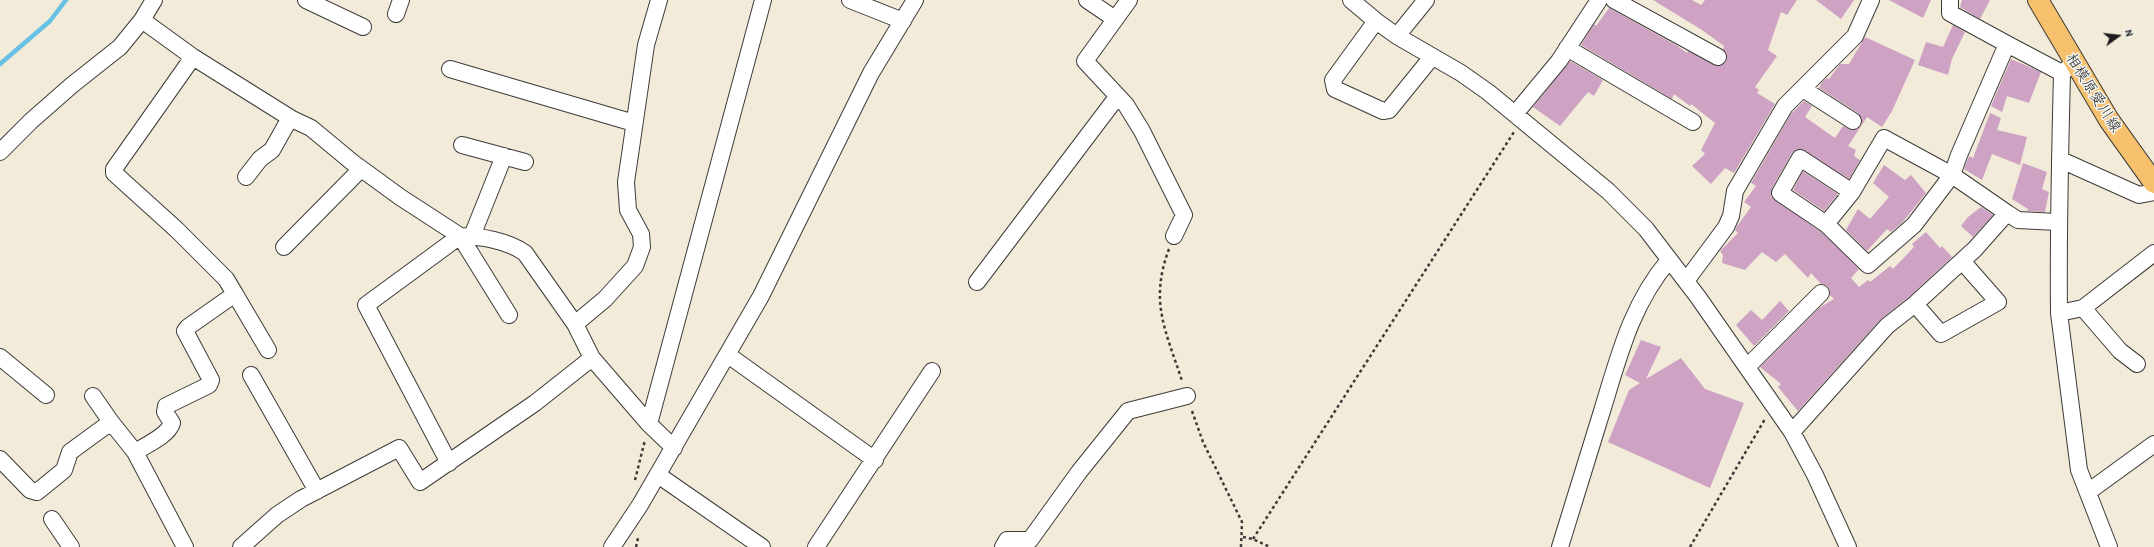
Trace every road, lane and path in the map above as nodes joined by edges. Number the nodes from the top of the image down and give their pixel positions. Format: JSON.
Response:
{"nodes":[{"id":1,"x":154,"y":0,"type":"edge"},
{"id":2,"x":306,"y":0,"type":"edge"},
{"id":3,"x":659,"y":0,"type":"edge"},
{"id":4,"x":763,"y":0,"type":"edge"},
{"id":5,"x":850,"y":0,"type":"edge"},
{"id":6,"x":916,"y":0,"type":"edge"},
{"id":7,"x":1087,"y":0,"type":"edge"},
{"id":8,"x":1129,"y":0,"type":"edge"},
{"id":9,"x":1351,"y":0,"type":"edge"},
{"id":10,"x":1426,"y":0,"type":"edge"},
{"id":11,"x":1599,"y":0,"type":"edge"},
{"id":12,"x":1614,"y":0,"type":"edge"},
{"id":13,"x":1871,"y":0,"type":"edge"},
{"id":14,"x":1949,"y":0,"type":"edge"},
{"id":15,"x":2038,"y":0,"type":"edge"},
{"id":16,"x":1115,"y":19,"type":"junction"},
{"id":17,"x":142,"y":20,"type":"junction"},
{"id":18,"x":903,"y":21,"type":"junction"},
{"id":19,"x":1376,"y":21,"type":"junction"},
{"id":20,"x":363,"y":27,"type":"dead end"},
{"id":21,"x":1397,"y":36,"type":"junction"},
{"id":22,"x":2007,"y":44,"type":"junction"},
{"id":23,"x":1567,"y":48,"type":"junction"},
{"id":24,"x":193,"y":57,"type":"junction"},
{"id":25,"x":1432,"y":57,"type":"junction"},
{"id":26,"x":1718,"y":57,"type":"dead end"},
{"id":27,"x":2068,"y":68,"type":"junction"},
{"id":28,"x":450,"y":69,"type":"dead end"},
{"id":29,"x":1803,"y":89,"type":"junction"},
{"id":30,"x":1117,"y":97,"type":"junction"},
{"id":31,"x":1518,"y":116,"type":"junction"},
{"id":32,"x":290,"y":118,"type":"junction"},
{"id":33,"x":1853,"y":121,"type":"dead end"},
{"id":34,"x":1693,"y":122,"type":"dead end"},
{"id":35,"x":634,"y":123,"type":"junction"},
{"id":36,"x":462,"y":145,"type":"dead end"},
{"id":37,"x":0,"y":152,"type":"edge"},
{"id":38,"x":504,"y":156,"type":"junction"},
{"id":39,"x":2061,"y":160,"type":"junction"},
{"id":40,"x":525,"y":162,"type":"dead end"},
{"id":41,"x":361,"y":169,"type":"junction"},
{"id":42,"x":1952,"y":175,"type":"junction"},
{"id":43,"x":246,"y":177,"type":"dead end"},
{"id":44,"x":2154,"y":183,"type":"edge"},
{"id":45,"x":1852,"y":192,"type":"junction"},
{"id":46,"x":2154,"y":192,"type":"edge"},
{"id":47,"x":2007,"y":213,"type":"junction"},
{"id":48,"x":2058,"y":222,"type":"junction"},
{"id":49,"x":1826,"y":224,"type":"junction"},
{"id":50,"x":466,"y":236,"type":"junction"},
{"id":51,"x":1174,"y":236,"type":"dead end"},
{"id":52,"x":284,"y":247,"type":"dead end"},
{"id":53,"x":2154,"y":253,"type":"edge"},
{"id":54,"x":1669,"y":260,"type":"junction"},
{"id":55,"x":1962,"y":261,"type":"junction"},
{"id":56,"x":1686,"y":281,"type":"junction"},
{"id":57,"x":976,"y":282,"type":"dead end"},
{"id":58,"x":1822,"y":293,"type":"dead end"},
{"id":59,"x":235,"y":294,"type":"junction"},
{"id":60,"x":1915,"y":304,"type":"junction"},
{"id":61,"x":2083,"y":308,"type":"junction"},
{"id":62,"x":2059,"y":313,"type":"junction"},
{"id":63,"x":509,"y":315,"type":"dead end"},
{"id":64,"x":575,"y":324,"type":"junction"},
{"id":65,"x":268,"y":350,"type":"dead end"},
{"id":66,"x":728,"y":355,"type":"junction"},
{"id":67,"x":0,"y":356,"type":"edge"},
{"id":68,"x":592,"y":358,"type":"junction"},
{"id":69,"x":2137,"y":364,"type":"dead end"},
{"id":70,"x":1747,"y":367,"type":"junction"},
{"id":71,"x":932,"y":371,"type":"dead end"},
{"id":72,"x":251,"y":375,"type":"dead end"},
{"id":73,"x":46,"y":395,"type":"dead end"},
{"id":74,"x":93,"y":396,"type":"dead end"},
{"id":75,"x":1187,"y":396,"type":"dead end"},
{"id":76,"x":1773,"y":405,"type":"junction"},
{"id":77,"x":111,"y":422,"type":"junction"},
{"id":78,"x":649,"y":424,"type":"junction"},
{"id":79,"x":1792,"y":432,"type":"junction"},
{"id":80,"x":2154,"y":444,"type":"edge"},
{"id":81,"x":674,"y":448,"type":"junction"},
{"id":82,"x":135,"y":452,"type":"junction"},
{"id":83,"x":0,"y":459,"type":"edge"},
{"id":84,"x":875,"y":460,"type":"junction"},
{"id":85,"x":449,"y":463,"type":"junction"},
{"id":86,"x":658,"y":475,"type":"junction"},
{"id":87,"x":317,"y":491,"type":"junction"},
{"id":88,"x":2088,"y":492,"type":"junction"},
{"id":89,"x":52,"y":518,"type":"dead end"},
{"id":90,"x":1243,"y":537,"type":"dead end"},
{"id":91,"x":1253,"y":539,"type":"junction"},
{"id":92,"x":71,"y":547,"type":"edge"},
{"id":93,"x":185,"y":547,"type":"edge"},
{"id":94,"x":241,"y":547,"type":"edge"},
{"id":95,"x":612,"y":547,"type":"edge"},
{"id":96,"x":762,"y":547,"type":"edge"},
{"id":97,"x":816,"y":547,"type":"edge"},
{"id":98,"x":1003,"y":547,"type":"edge"},
{"id":99,"x":1270,"y":547,"type":"edge"},
{"id":100,"x":1560,"y":547,"type":"edge"},
{"id":101,"x":1690,"y":547,"type":"edge"},
{"id":102,"x":1848,"y":547,"type":"edge"},
{"id":103,"x":2109,"y":547,"type":"edge"}],
"edges":[{"from":1,"to":17,"type":"street"},
{"from":2,"to":20,"type":"street"},
{"from":3,"to":35,"type":"street"},
{"from":4,"to":78,"type":"street"},
{"from":5,"to":18,"type":"street"},
{"from":6,"to":18,"type":"street"},
{"from":7,"to":16,"type":"street"},
{"from":8,"to":16,"type":"street"},
{"from":9,"to":19,"type":"street"},
{"from":10,"to":21,"type":"street"},
{"from":11,"to":23,"type":"street"},
{"from":12,"to":26,"type":"street"},
{"from":13,"to":29,"type":"street"},
{"from":14,"to":22,"type":"street"},
{"from":15,"to":27,"type":"main road","name":"相模原愛川線"},
{"from":16,"to":30,"type":"street"},
{"from":17,"to":24,"type":"street"},
{"from":17,"to":37,"type":"street"},
{"from":18,"to":66,"type":"street"},
{"from":19,"to":21,"type":"street"},
{"from":19,"to":25,"type":"street"},
{"from":21,"to":25,"type":"street"},
{"from":22,"to":27,"type":"street"},
{"from":22,"to":42,"type":"street"},
{"from":23,"to":31,"type":"street"},
{"from":23,"to":34,"type":"street"},
{"from":24,"to":32,"type":"street"},
{"from":24,"to":59,"type":"street"},
{"from":25,"to":31,"type":"street"},
{"from":27,"to":39,"type":"street"},
{"from":27,"to":44,"type":"main road","name":"相模原愛川線"},
{"from":28,"to":35,"type":"street"},
{"from":29,"to":33,"type":"street"},
{"from":29,"to":56,"type":"street"},
{"from":30,"to":51,"type":"street"},
{"from":30,"to":57,"type":"street"},
{"from":31,"to":54,"type":"street"},
{"from":31,"to":91,"type":"path"},
{"from":32,"to":41,"type":"street"},
{"from":32,"to":43,"type":"street"},
{"from":35,"to":64,"type":"street"},
{"from":36,"to":38,"type":"street"},
{"from":38,"to":40,"type":"street"},
{"from":38,"to":50,"type":"street"},
{"from":39,"to":46,"type":"street"},
{"from":39,"to":48,"type":"street"},
{"from":41,"to":50,"type":"street"},
{"from":41,"to":52,"type":"street"},
{"from":42,"to":45,"type":"street"},
{"from":42,"to":47,"type":"street"},
{"from":42,"to":49,"type":"street"},
{"from":45,"to":49,"type":"street"},
{"from":45,"to":49,"type":"street"},
{"from":47,"to":48,"type":"street"},
{"from":47,"to":55,"type":"street"},
{"from":48,"to":62,"type":"street"},
{"from":50,"to":63,"type":"street"},
{"from":50,"to":64,"type":"street"},
{"from":50,"to":85,"type":"street"},
{"from":53,"to":61,"type":"street"},
{"from":54,"to":56,"type":"street"},
{"from":54,"to":100,"type":"street"},
{"from":55,"to":60,"type":"street"},
{"from":55,"to":60,"type":"street"},
{"from":56,"to":70,"type":"street"},
{"from":58,"to":70,"type":"street"},
{"from":59,"to":65,"type":"street"},
{"from":59,"to":82,"type":"street"},
{"from":60,"to":79,"type":"street"},
{"from":61,"to":62,"type":"street"},
{"from":61,"to":69,"type":"street"},
{"from":62,"to":88,"type":"street"},
{"from":64,"to":68,"type":"street"},
{"from":66,"to":81,"type":"street"},
{"from":66,"to":84,"type":"street"},
{"from":67,"to":73,"type":"street"},
{"from":68,"to":78,"type":"street"},
{"from":68,"to":85,"type":"street"},
{"from":70,"to":76,"type":"street"},
{"from":71,"to":84,"type":"street"},
{"from":72,"to":87,"type":"street"},
{"from":74,"to":77,"type":"street"},
{"from":75,"to":98,"type":"street"},
{"from":76,"to":79,"type":"street"},
{"from":76,"to":101,"type":"path"},
{"from":77,"to":82,"type":"street"},
{"from":77,"to":83,"type":"street"},
{"from":78,"to":81,"type":"street"},
{"from":79,"to":102,"type":"street"},
{"from":80,"to":88,"type":"street"},
{"from":81,"to":86,"type":"street"},
{"from":82,"to":93,"type":"street"},
{"from":84,"to":97,"type":"street"},
{"from":85,"to":87,"type":"street"},
{"from":86,"to":95,"type":"street"},
{"from":86,"to":96,"type":"street"},
{"from":87,"to":94,"type":"street"},
{"from":88,"to":103,"type":"street"},
{"from":89,"to":92,"type":"street"},
{"from":90,"to":91,"type":"path"},
{"from":91,"to":99,"type":"path"}]}
